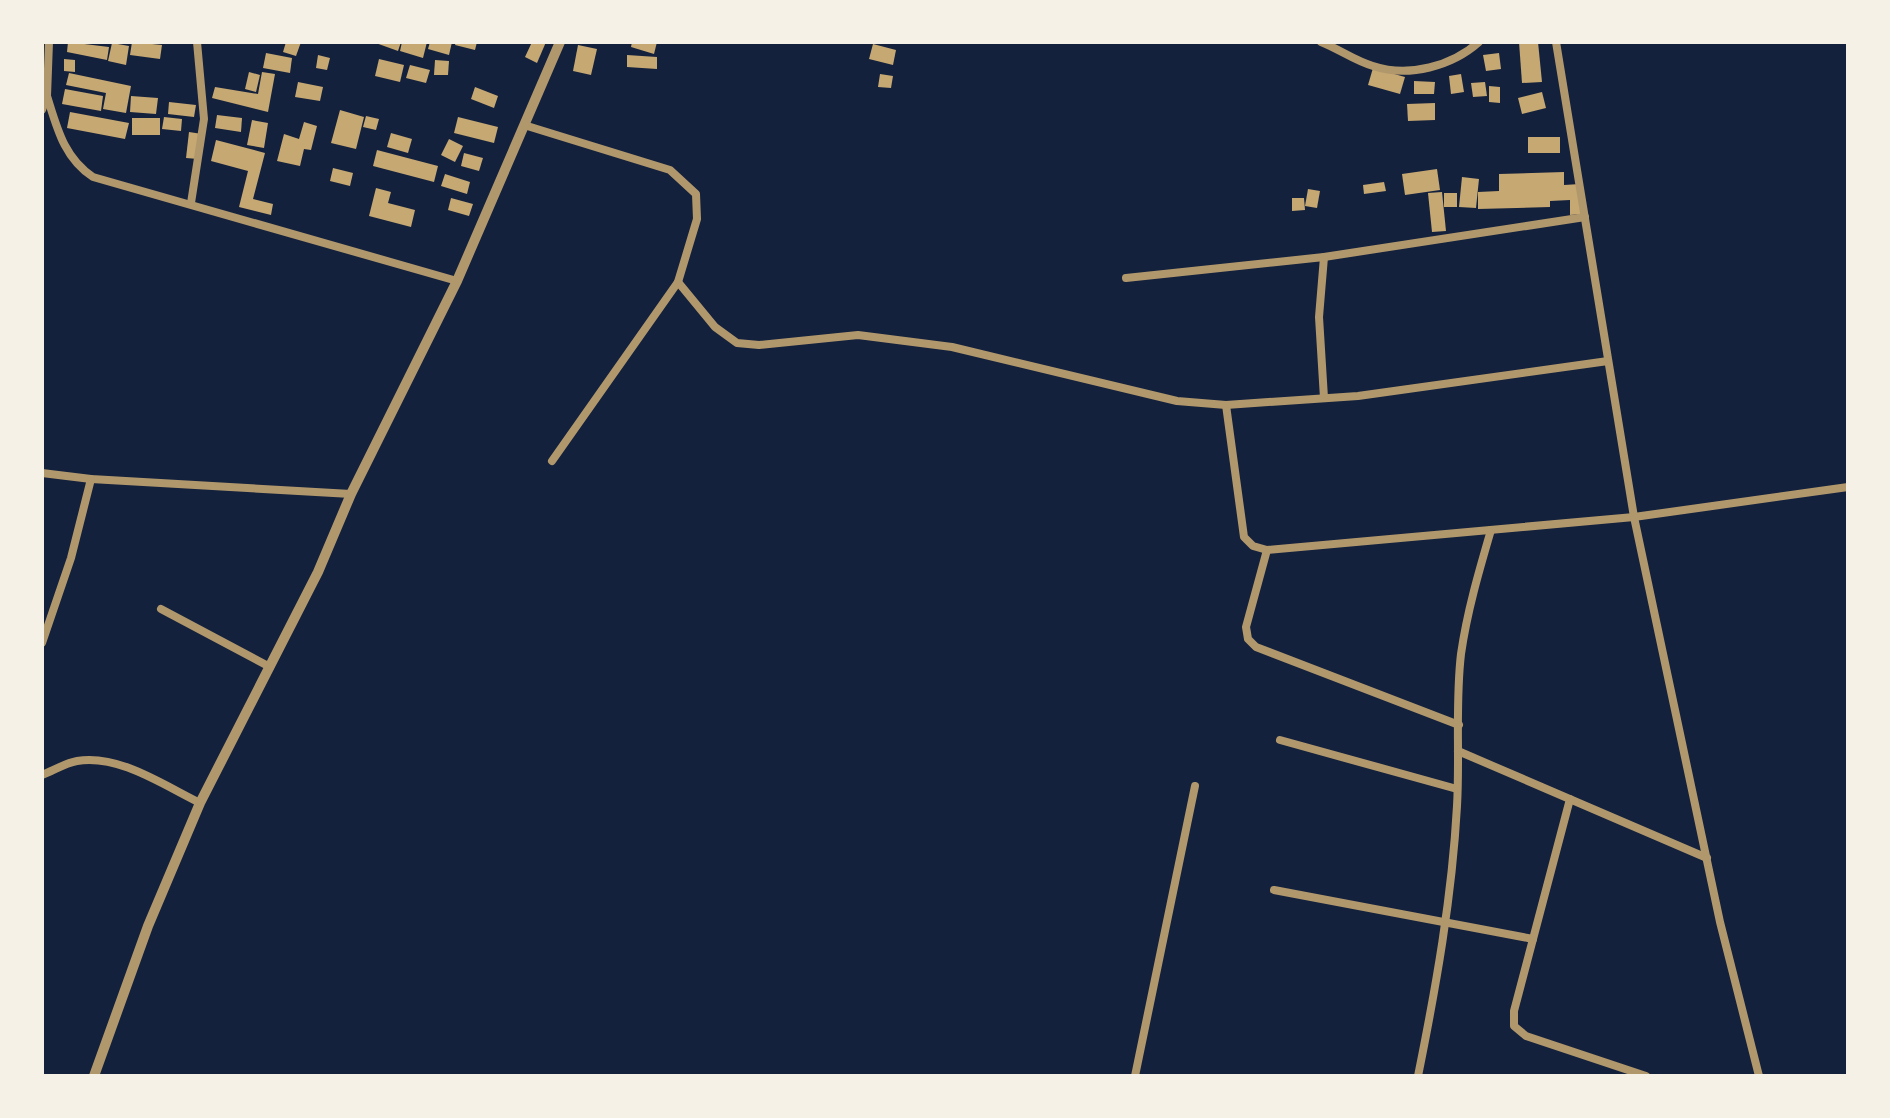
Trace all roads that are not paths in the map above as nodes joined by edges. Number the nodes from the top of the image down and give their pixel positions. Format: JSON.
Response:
{"nodes":[{"id":1,"x":49,"y":42,"type":"edge"},
{"id":2,"x":197,"y":42,"type":"edge"},
{"id":3,"x":560,"y":42,"type":"edge"},
{"id":4,"x":1321,"y":42,"type":"edge"},
{"id":5,"x":1479,"y":42,"type":"edge"},
{"id":6,"x":1556,"y":42,"type":"edge"},
{"id":7,"x":47,"y":96,"type":"junction"},
{"id":8,"x":42,"y":110,"type":"edge"},
{"id":9,"x":524,"y":125,"type":"junction"},
{"id":10,"x":191,"y":203,"type":"junction"},
{"id":11,"x":1585,"y":217,"type":"junction"},
{"id":12,"x":1324,"y":257,"type":"junction"},
{"id":13,"x":1126,"y":278,"type":"dead end"},
{"id":14,"x":457,"y":281,"type":"junction"},
{"id":15,"x":678,"y":282,"type":"junction"},
{"id":16,"x":1608,"y":361,"type":"junction"},
{"id":17,"x":1324,"y":398,"type":"junction"},
{"id":18,"x":1226,"y":405,"type":"junction"},
{"id":19,"x":552,"y":461,"type":"dead end"},
{"id":20,"x":42,"y":473,"type":"edge"},
{"id":21,"x":91,"y":479,"type":"junction"},
{"id":22,"x":1848,"y":487,"type":"edge"},
{"id":23,"x":351,"y":494,"type":"junction"},
{"id":24,"x":1634,"y":517,"type":"junction"},
{"id":25,"x":1491,"y":530,"type":"junction"},
{"id":26,"x":1267,"y":550,"type":"junction"},
{"id":27,"x":161,"y":609,"type":"dead end"},
{"id":28,"x":42,"y":643,"type":"edge"},
{"id":29,"x":270,"y":667,"type":"junction"},
{"id":30,"x":1459,"y":725,"type":"junction"},
{"id":31,"x":1280,"y":740,"type":"dead end"},
{"id":32,"x":1458,"y":751,"type":"junction"},
{"id":33,"x":42,"y":775,"type":"edge"},
{"id":34,"x":1195,"y":786,"type":"dead end"},
{"id":35,"x":1457,"y":789,"type":"junction"},
{"id":36,"x":1570,"y":799,"type":"junction"},
{"id":37,"x":200,"y":803,"type":"junction"},
{"id":38,"x":1707,"y":858,"type":"junction"},
{"id":39,"x":1274,"y":890,"type":"dead end"},
{"id":40,"x":1445,"y":920,"type":"junction"},
{"id":41,"x":1533,"y":939,"type":"junction"},
{"id":42,"x":94,"y":1076,"type":"edge"},
{"id":43,"x":1135,"y":1076,"type":"edge"},
{"id":44,"x":1418,"y":1076,"type":"edge"},
{"id":45,"x":1646,"y":1076,"type":"edge"},
{"id":46,"x":1759,"y":1076,"type":"edge"}],
"edges":[{"from":1,"to":7,"type":"street"},
{"from":2,"to":10,"type":"street"},
{"from":3,"to":9,"type":"street"},
{"from":4,"to":5,"type":"street"},
{"from":6,"to":11,"type":"street"},
{"from":7,"to":8,"type":"street"},
{"from":7,"to":10,"type":"street"},
{"from":9,"to":14,"type":"street"},
{"from":9,"to":15,"type":"street"},
{"from":10,"to":14,"type":"street"},
{"from":11,"to":12,"type":"street"},
{"from":11,"to":16,"type":"street"},
{"from":12,"to":13,"type":"street"},
{"from":12,"to":17,"type":"street"},
{"from":14,"to":23,"type":"street"},
{"from":15,"to":18,"type":"street"},
{"from":15,"to":19,"type":"street"},
{"from":16,"to":17,"type":"street"},
{"from":16,"to":24,"type":"street"},
{"from":17,"to":18,"type":"street"},
{"from":18,"to":26,"type":"street"},
{"from":20,"to":21,"type":"street"},
{"from":21,"to":23,"type":"street"},
{"from":21,"to":28,"type":"street"},
{"from":22,"to":24,"type":"street"},
{"from":23,"to":29,"type":"street"},
{"from":24,"to":25,"type":"street"},
{"from":24,"to":38,"type":"street"},
{"from":25,"to":26,"type":"street"},
{"from":25,"to":30,"type":"street"},
{"from":26,"to":30,"type":"street"},
{"from":27,"to":29,"type":"street"},
{"from":29,"to":37,"type":"street"},
{"from":30,"to":32,"type":"street"},
{"from":31,"to":35,"type":"street"},
{"from":32,"to":35,"type":"street"},
{"from":32,"to":36,"type":"street"},
{"from":33,"to":37,"type":"street"},
{"from":34,"to":43,"type":"street"},
{"from":35,"to":40,"type":"street"},
{"from":36,"to":38,"type":"street"},
{"from":36,"to":41,"type":"street"},
{"from":37,"to":42,"type":"street"},
{"from":38,"to":46,"type":"street"},
{"from":39,"to":40,"type":"street"},
{"from":40,"to":41,"type":"street"},
{"from":40,"to":44,"type":"street"},
{"from":41,"to":45,"type":"street"}]}
